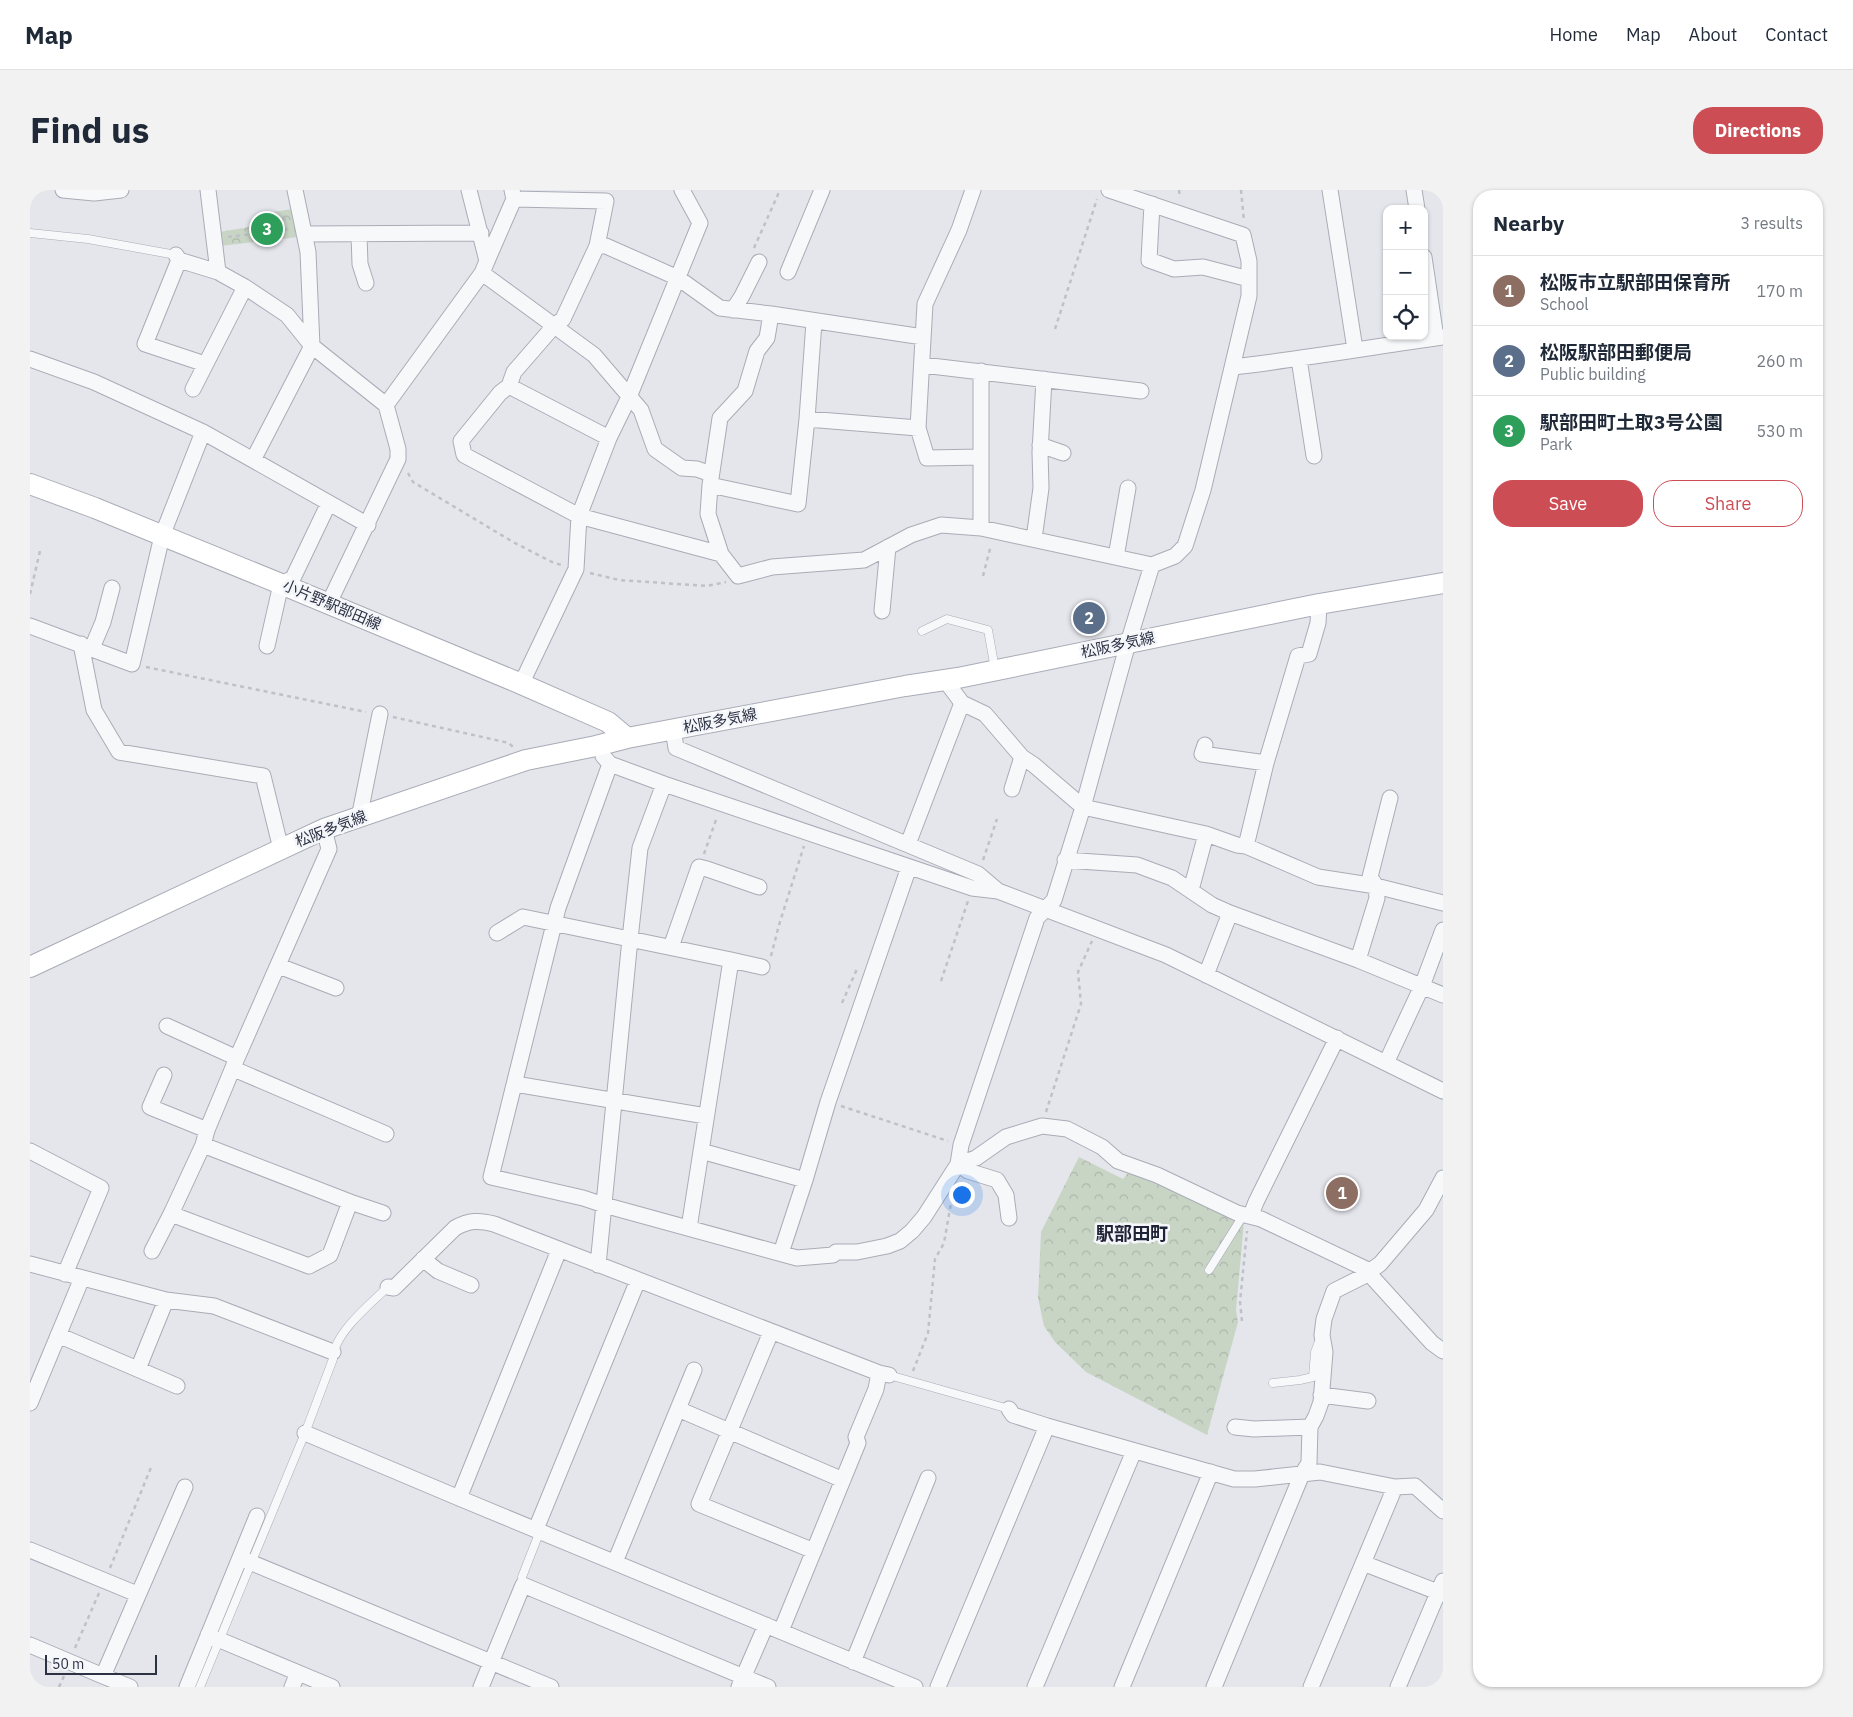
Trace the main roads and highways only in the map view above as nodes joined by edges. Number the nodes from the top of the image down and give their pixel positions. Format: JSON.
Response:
{"nodes":[{"id":1,"x":30,"y":484,"type":"edge"},
{"id":2,"x":1443,"y":582,"type":"edge"},
{"id":3,"x":627,"y":738,"type":"junction"},
{"id":4,"x":30,"y":967,"type":"edge"}],
"edges":[{"from":1,"to":3,"type":"main road","name":"小片野駅部田線"},
{"from":2,"to":3,"type":"main road","name":"松阪多気線"},
{"from":3,"to":4,"type":"main road","name":"松阪多気線"}]}
